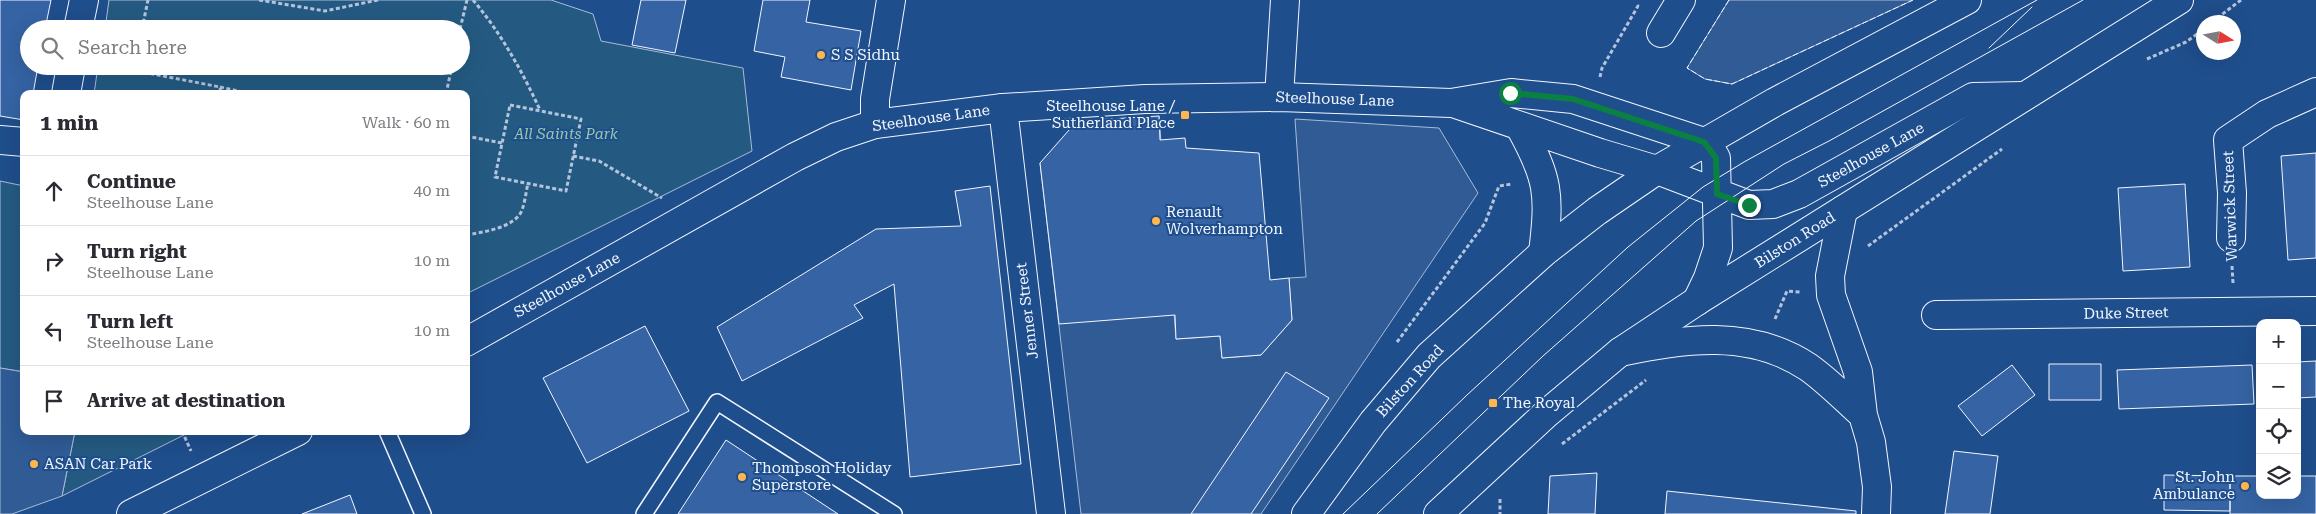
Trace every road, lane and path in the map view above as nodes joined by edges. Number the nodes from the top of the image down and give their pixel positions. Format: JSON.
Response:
{"nodes":[{"id":1,"x":84,"y":0,"type":"edge"},
{"id":2,"x":148,"y":0,"type":"edge"},
{"id":3,"x":259,"y":0,"type":"edge"},
{"id":4,"x":378,"y":0,"type":"edge"},
{"id":5,"x":466,"y":0,"type":"edge"},
{"id":6,"x":474,"y":0,"type":"edge"},
{"id":7,"x":891,"y":0,"type":"edge"},
{"id":8,"x":1286,"y":0,"type":"edge"},
{"id":9,"x":1681,"y":0,"type":"edge"},
{"id":10,"x":1967,"y":0,"type":"edge"},
{"id":11,"x":2179,"y":0,"type":"edge"},
{"id":12,"x":2241,"y":0,"type":"edge"},
{"id":13,"x":2221,"y":15,"type":"edge"},
{"id":14,"x":80,"y":20,"type":"edge"},
{"id":15,"x":144,"y":20,"type":"edge"},
{"id":16,"x":462,"y":20,"type":"edge"},
{"id":17,"x":1661,"y":33,"type":"dead end"},
{"id":18,"x":2196,"y":35,"type":"edge"},
{"id":19,"x":2141,"y":61,"type":"dead end"},
{"id":20,"x":69,"y":75,"type":"edge"},
{"id":21,"x":166,"y":75,"type":"edge"},
{"id":22,"x":450,"y":75,"type":"edge"},
{"id":23,"x":220,"y":87,"type":"junction"},
{"id":24,"x":67,"y":90,"type":"edge"},
{"id":25,"x":220,"y":90,"type":"edge"},
{"id":26,"x":234,"y":90,"type":"edge"},
{"id":27,"x":447,"y":90,"type":"edge"},
{"id":28,"x":2316,"y":92,"type":"edge"},
{"id":29,"x":2024,"y":96,"type":"junction"},
{"id":30,"x":1279,"y":97,"type":"junction"},
{"id":31,"x":1451,"y":103,"type":"junction"},
{"id":32,"x":1003,"y":108,"type":"junction"},
{"id":33,"x":540,"y":110,"type":"junction"},
{"id":34,"x":875,"y":124,"type":"junction"},
{"id":35,"x":1520,"y":127,"type":"junction"},
{"id":36,"x":470,"y":137,"type":"edge"},
{"id":37,"x":0,"y":140,"type":"edge"},
{"id":38,"x":20,"y":142,"type":"edge"},
{"id":39,"x":1704,"y":142,"type":"junction"},
{"id":40,"x":502,"y":143,"type":"junction"},
{"id":41,"x":2011,"y":143,"type":"dead end"},
{"id":42,"x":573,"y":156,"type":"junction"},
{"id":43,"x":1657,"y":170,"type":"junction"},
{"id":44,"x":528,"y":183,"type":"junction"},
{"id":45,"x":1717,"y":194,"type":"junction"},
{"id":46,"x":669,"y":202,"type":"dead end"},
{"id":47,"x":1843,"y":210,"type":"junction"},
{"id":48,"x":470,"y":234,"type":"edge"},
{"id":49,"x":2230,"y":238,"type":"joint"},
{"id":50,"x":1543,"y":252,"type":"junction"},
{"id":51,"x":1865,"y":253,"type":"dead end"},
{"id":52,"x":1697,"y":301,"type":"junction"},
{"id":53,"x":2316,"y":311,"type":"edge"},
{"id":54,"x":2234,"y":312,"type":"junction"},
{"id":55,"x":1936,"y":315,"type":"dead end"},
{"id":56,"x":470,"y":340,"type":"edge"},
{"id":57,"x":1620,"y":352,"type":"junction"},
{"id":58,"x":1648,"y":378,"type":"dead end"},
{"id":59,"x":1863,"y":415,"type":"junction"},
{"id":60,"x":184,"y":435,"type":"edge"},
{"id":61,"x":290,"y":435,"type":"edge"},
{"id":62,"x":389,"y":435,"type":"edge"},
{"id":63,"x":1554,"y":450,"type":"dead end"},
{"id":64,"x":194,"y":459,"type":"dead end"},
{"id":65,"x":131,"y":514,"type":"edge"},
{"id":66,"x":423,"y":514,"type":"edge"},
{"id":67,"x":644,"y":514,"type":"edge"},
{"id":68,"x":894,"y":514,"type":"edge"},
{"id":69,"x":1051,"y":514,"type":"edge"},
{"id":70,"x":1306,"y":514,"type":"edge"},
{"id":71,"x":1438,"y":514,"type":"edge"},
{"id":72,"x":1876,"y":514,"type":"edge"}],
"edges":[{"from":1,"to":14,"type":"main road"},
{"from":2,"to":15,"type":"path"},
{"from":3,"to":4,"type":"path"},
{"from":5,"to":16,"type":"path"},
{"from":6,"to":33,"type":"path"},
{"from":7,"to":34,"type":"main road"},
{"from":8,"to":30,"type":"main road"},
{"from":9,"to":17,"type":"main road"},
{"from":10,"to":39,"type":"main road","name":"Bilston Road"},
{"from":11,"to":29,"type":"main road","name":"Bilston Road"},
{"from":12,"to":13,"type":"path"},
{"from":18,"to":19,"type":"path"},
{"from":20,"to":24,"type":"main road"},
{"from":21,"to":23,"type":"path"},
{"from":22,"to":27,"type":"path"},
{"from":23,"to":25,"type":"path"},
{"from":23,"to":26,"type":"path"},
{"from":28,"to":49,"type":"main road","name":"Warwick Street"},
{"from":29,"to":45,"type":"main road","name":"Steelhouse Lane"},
{"from":29,"to":47,"type":"main road","name":"Bilston Road"},
{"from":30,"to":31,"type":"main road","name":"Steelhouse Lane"},
{"from":30,"to":32,"type":"main road","name":"Steelhouse Lane"},
{"from":31,"to":35,"type":"main road","name":"Steelhouse Lane"},
{"from":31,"to":39,"type":"main road","name":"Steelhouse Lane"},
{"from":32,"to":34,"type":"main road","name":"Steelhouse Lane"},
{"from":32,"to":69,"type":"main road","name":"Jenner Street"},
{"from":33,"to":40,"type":"path"},
{"from":33,"to":42,"type":"path"},
{"from":34,"to":56,"type":"main road","name":"Steelhouse Lane"},
{"from":35,"to":43,"type":"main road","name":"Steelhouse Lane"},
{"from":35,"to":50,"type":"main road"},
{"from":36,"to":40,"type":"path"},
{"from":37,"to":38,"type":"main road"},
{"from":39,"to":43,"type":"main road","name":"Bilston Road"},
{"from":39,"to":45,"type":"main road"},
{"from":40,"to":44,"type":"path"},
{"from":41,"to":51,"type":"path"},
{"from":42,"to":44,"type":"path"},
{"from":42,"to":46,"type":"path"},
{"from":43,"to":45,"type":"main road","name":"Steelhouse Lane"},
{"from":43,"to":50,"type":"main road","name":"Bilston Road"},
{"from":44,"to":48,"type":"path"},
{"from":45,"to":52,"type":"main road"},
{"from":47,"to":52,"type":"main road","name":"Bilston Road"},
{"from":47,"to":59,"type":"main road"},
{"from":49,"to":54,"type":"path","name":"Warwick Street"},
{"from":50,"to":70,"type":"main road","name":"Bilston Road"},
{"from":52,"to":57,"type":"main road","name":"Bilston Road"},
{"from":53,"to":54,"type":"main road","name":"Duke Street"},
{"from":54,"to":55,"type":"main road","name":"Duke Street"},
{"from":57,"to":59,"type":"main road"},
{"from":57,"to":71,"type":"main road","name":"Bilston Road"},
{"from":58,"to":63,"type":"path"},
{"from":59,"to":72,"type":"main road"},
{"from":60,"to":64,"type":"path"},
{"from":61,"to":65,"type":"main road"},
{"from":62,"to":66,"type":"lane"},
{"from":67,"to":68,"type":"lane"}]}
